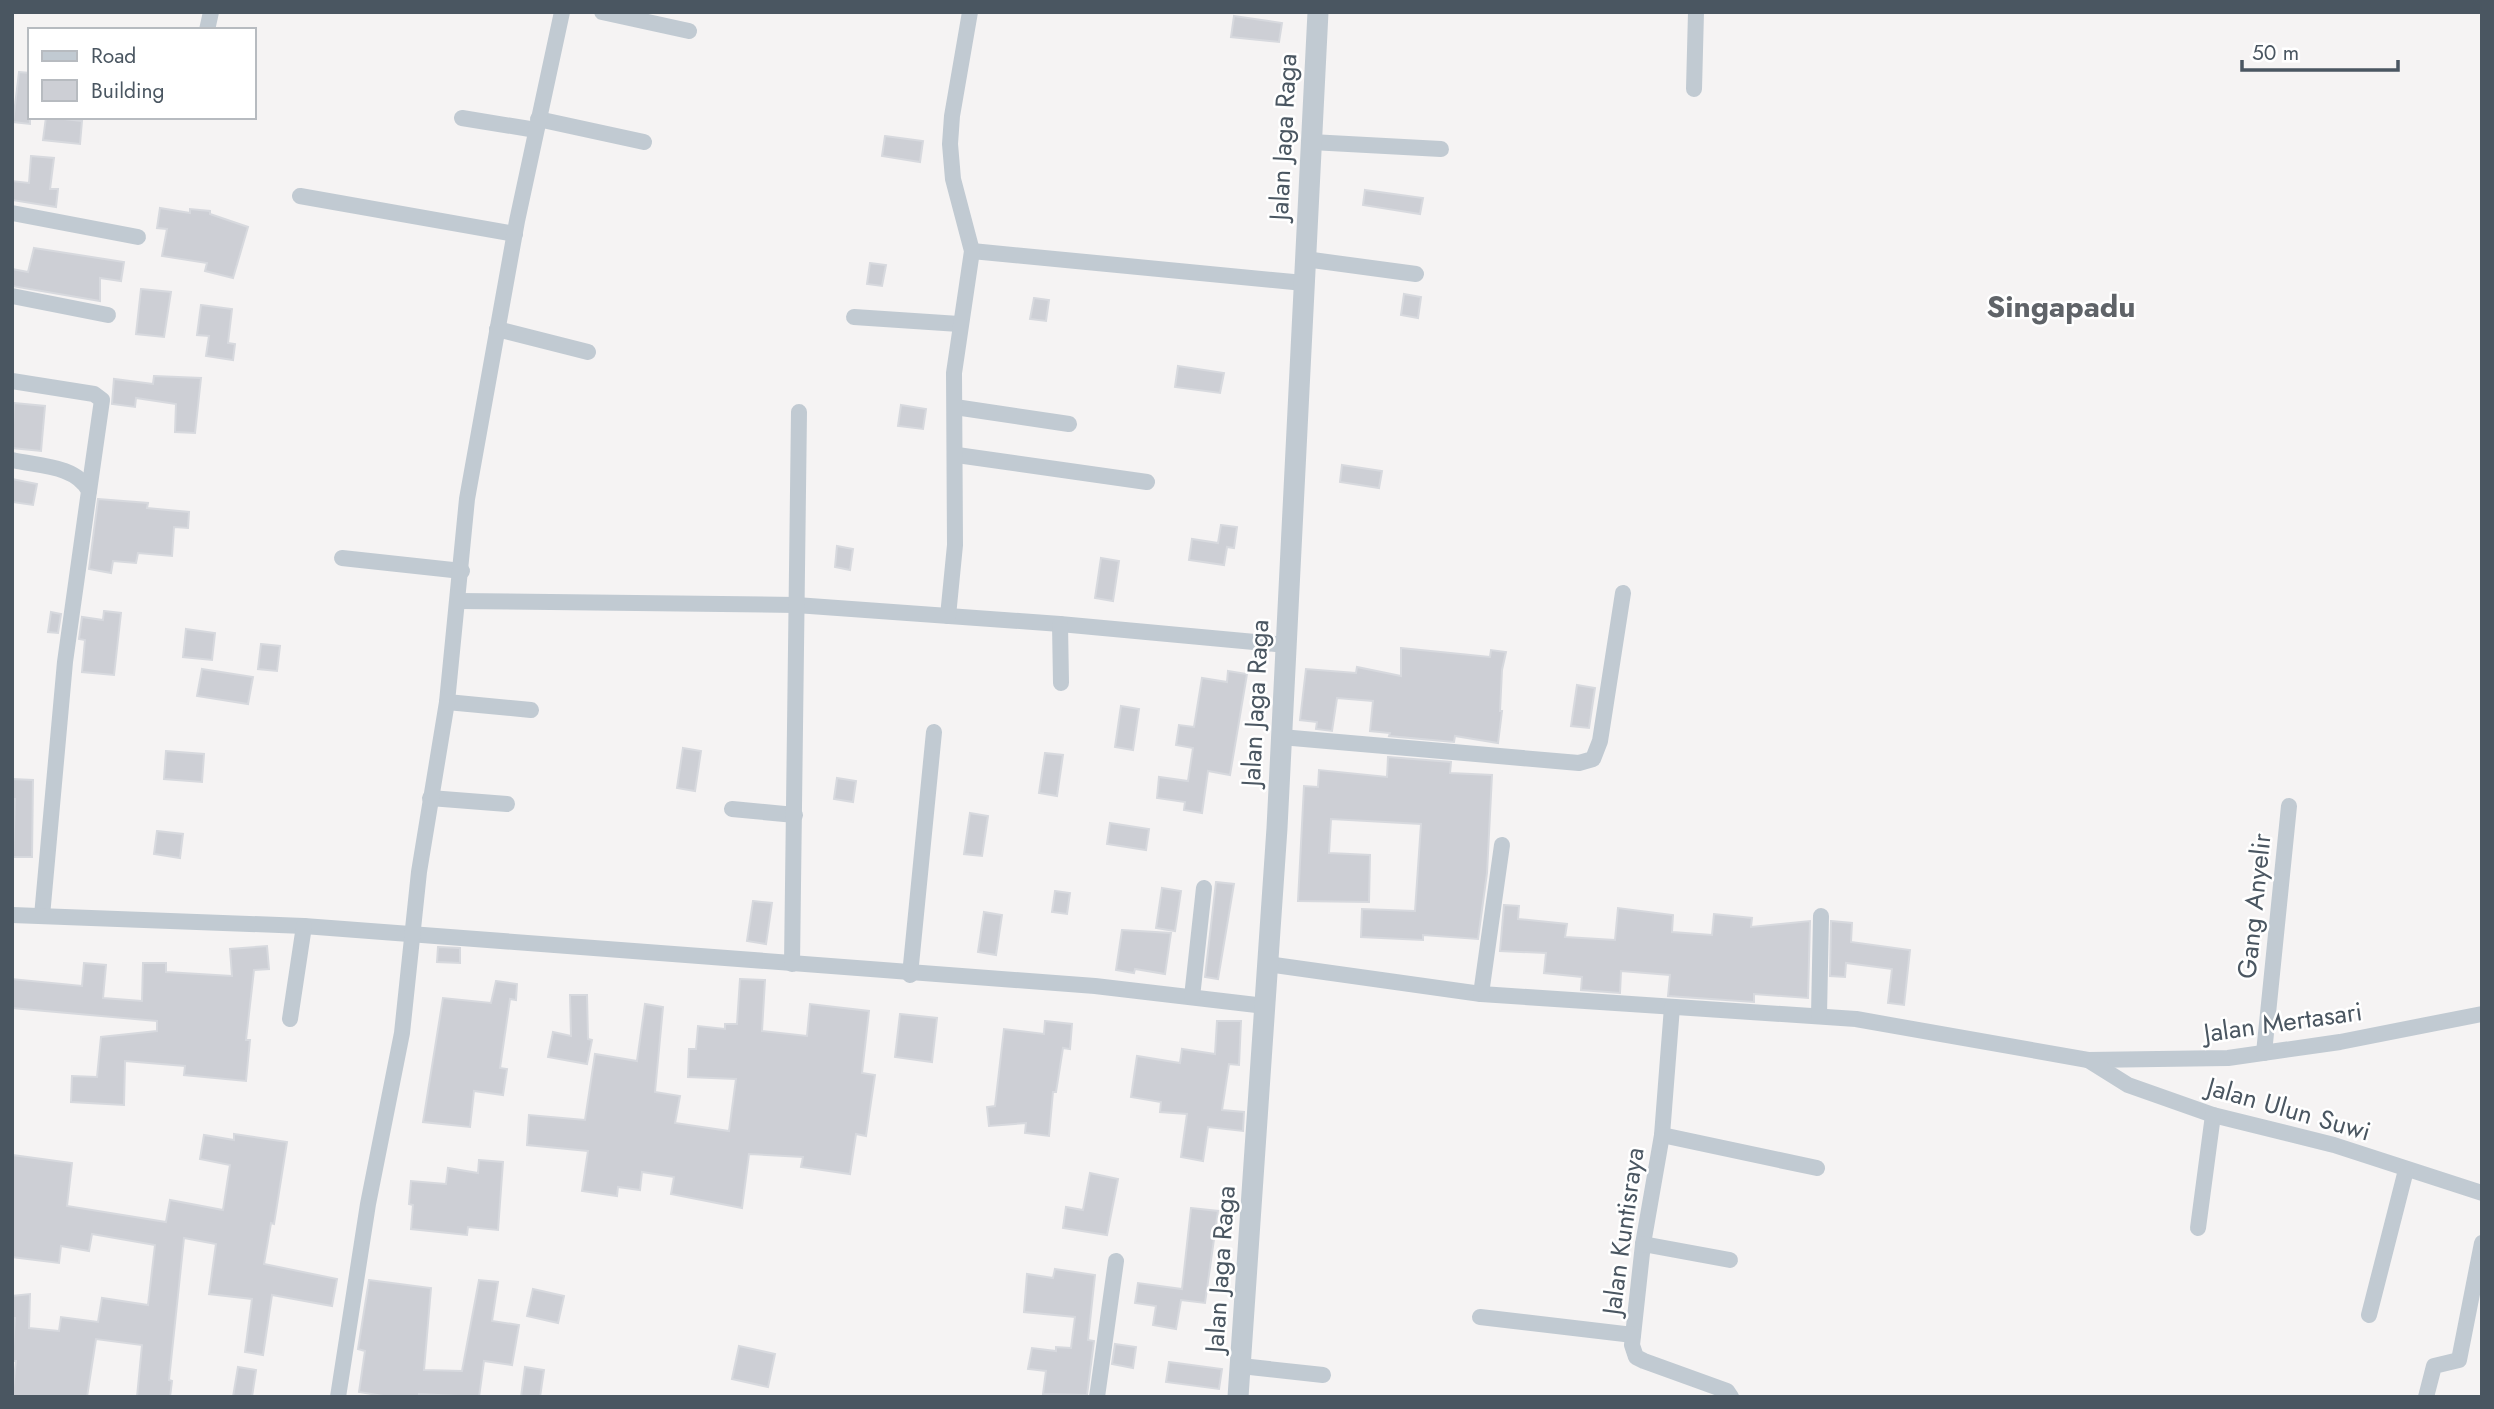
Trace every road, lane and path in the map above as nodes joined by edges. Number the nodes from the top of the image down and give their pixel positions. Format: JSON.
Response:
{"nodes":[{"id":1,"x":562,"y":12,"type":"edge"},
{"id":2,"x":602,"y":12,"type":"edge"},
{"id":3,"x":970,"y":12,"type":"edge"},
{"id":4,"x":1318,"y":12,"type":"edge"},
{"id":5,"x":1696,"y":12,"type":"edge"},
{"id":6,"x":689,"y":31,"type":"dead end"},
{"id":7,"x":1694,"y":89,"type":"dead end"},
{"id":8,"x":462,"y":118,"type":"dead end"},
{"id":9,"x":537,"y":125,"type":"junction"},
{"id":10,"x":645,"y":142,"type":"dead end"},
{"id":11,"x":1311,"y":142,"type":"junction"},
{"id":12,"x":1441,"y":149,"type":"dead end"},
{"id":13,"x":300,"y":196,"type":"dead end"},
{"id":14,"x":12,"y":213,"type":"edge"},
{"id":15,"x":515,"y":234,"type":"junction"},
{"id":16,"x":138,"y":237,"type":"dead end"},
{"id":17,"x":972,"y":251,"type":"junction"},
{"id":18,"x":1305,"y":259,"type":"junction"},
{"id":19,"x":1416,"y":274,"type":"dead end"},
{"id":20,"x":1304,"y":283,"type":"junction"},
{"id":21,"x":12,"y":296,"type":"edge"},
{"id":22,"x":108,"y":315,"type":"dead end"},
{"id":23,"x":854,"y":317,"type":"dead end"},
{"id":24,"x":959,"y":324,"type":"junction"},
{"id":25,"x":497,"y":330,"type":"junction"},
{"id":26,"x":589,"y":352,"type":"dead end"},
{"id":27,"x":12,"y":381,"type":"edge"},
{"id":28,"x":955,"y":407,"type":"junction"},
{"id":29,"x":799,"y":412,"type":"dead end"},
{"id":30,"x":1069,"y":424,"type":"dead end"},
{"id":31,"x":957,"y":455,"type":"junction"},
{"id":32,"x":12,"y":460,"type":"edge"},
{"id":33,"x":1147,"y":482,"type":"dead end"},
{"id":34,"x":89,"y":491,"type":"junction"},
{"id":35,"x":342,"y":558,"type":"dead end"},
{"id":36,"x":461,"y":571,"type":"junction"},
{"id":37,"x":1623,"y":593,"type":"dead end"},
{"id":38,"x":458,"y":601,"type":"junction"},
{"id":39,"x":796,"y":605,"type":"junction"},
{"id":40,"x":948,"y":616,"type":"junction"},
{"id":41,"x":1060,"y":624,"type":"junction"},
{"id":42,"x":1287,"y":645,"type":"junction"},
{"id":43,"x":1061,"y":683,"type":"dead end"},
{"id":44,"x":447,"y":702,"type":"junction"},
{"id":45,"x":531,"y":710,"type":"dead end"},
{"id":46,"x":933,"y":732,"type":"dead end"},
{"id":47,"x":1281,"y":737,"type":"junction"},
{"id":48,"x":430,"y":798,"type":"junction"},
{"id":49,"x":507,"y":804,"type":"dead end"},
{"id":50,"x":2289,"y":806,"type":"dead end"},
{"id":51,"x":732,"y":809,"type":"dead end"},
{"id":52,"x":795,"y":815,"type":"junction"},
{"id":53,"x":1502,"y":845,"type":"dead end"},
{"id":54,"x":1204,"y":888,"type":"dead end"},
{"id":55,"x":12,"y":915,"type":"edge"},
{"id":56,"x":42,"y":916,"type":"junction"},
{"id":57,"x":1821,"y":916,"type":"dead end"},
{"id":58,"x":304,"y":926,"type":"junction"},
{"id":59,"x":412,"y":935,"type":"junction"},
{"id":60,"x":792,"y":964,"type":"junction"},
{"id":61,"x":1266,"y":964,"type":"junction"},
{"id":62,"x":911,"y":975,"type":"junction"},
{"id":63,"x":1481,"y":994,"type":"junction"},
{"id":64,"x":1192,"y":997,"type":"junction"},
{"id":65,"x":1265,"y":1006,"type":"junction"},
{"id":66,"x":1672,"y":1007,"type":"junction"},
{"id":67,"x":2482,"y":1014,"type":"edge"},
{"id":68,"x":1819,"y":1015,"type":"junction"},
{"id":69,"x":290,"y":1019,"type":"dead end"},
{"id":70,"x":2264,"y":1053,"type":"junction"},
{"id":71,"x":2088,"y":1060,"type":"junction"},
{"id":72,"x":2213,"y":1115,"type":"junction"},
{"id":73,"x":1662,"y":1135,"type":"junction"},
{"id":74,"x":1817,"y":1168,"type":"dead end"},
{"id":75,"x":2406,"y":1170,"type":"junction"},
{"id":76,"x":2482,"y":1193,"type":"edge"},
{"id":77,"x":2198,"y":1228,"type":"dead end"},
{"id":78,"x":2482,"y":1243,"type":"edge"},
{"id":79,"x":1643,"y":1244,"type":"junction"},
{"id":80,"x":1730,"y":1260,"type":"dead end"},
{"id":81,"x":1115,"y":1261,"type":"dead end"},
{"id":82,"x":2369,"y":1315,"type":"dead end"},
{"id":83,"x":1480,"y":1317,"type":"dead end"},
{"id":84,"x":1633,"y":1335,"type":"junction"},
{"id":85,"x":1241,"y":1366,"type":"junction"},
{"id":86,"x":1323,"y":1376,"type":"dead end"},
{"id":87,"x":338,"y":1397,"type":"edge"},
{"id":88,"x":1097,"y":1397,"type":"edge"},
{"id":89,"x":1238,"y":1397,"type":"edge"},
{"id":90,"x":1731,"y":1397,"type":"edge"},
{"id":91,"x":2426,"y":1397,"type":"edge"}],
"edges":[{"from":1,"to":9,"type":"street"},
{"from":2,"to":6,"type":"street"},
{"from":3,"to":17,"type":"street"},
{"from":4,"to":11,"type":"street","name":"Jalan Jaga Raga"},
{"from":5,"to":7,"type":"street"},
{"from":8,"to":9,"type":"street"},
{"from":9,"to":10,"type":"street"},
{"from":9,"to":15,"type":"street"},
{"from":11,"to":12,"type":"street"},
{"from":11,"to":18,"type":"street","name":"Jalan Jaga Raga"},
{"from":13,"to":15,"type":"street"},
{"from":14,"to":16,"type":"street"},
{"from":15,"to":25,"type":"street"},
{"from":17,"to":20,"type":"street"},
{"from":17,"to":24,"type":"street"},
{"from":18,"to":19,"type":"street"},
{"from":18,"to":20,"type":"street","name":"Jalan Jaga Raga"},
{"from":20,"to":42,"type":"street","name":"Jalan Jaga Raga"},
{"from":21,"to":22,"type":"street"},
{"from":23,"to":24,"type":"street"},
{"from":24,"to":28,"type":"street"},
{"from":25,"to":26,"type":"street"},
{"from":25,"to":36,"type":"street"},
{"from":27,"to":34,"type":"street"},
{"from":28,"to":30,"type":"street"},
{"from":28,"to":31,"type":"street"},
{"from":29,"to":39,"type":"street"},
{"from":31,"to":33,"type":"street"},
{"from":31,"to":40,"type":"street"},
{"from":32,"to":34,"type":"street"},
{"from":34,"to":56,"type":"street"},
{"from":35,"to":36,"type":"street"},
{"from":36,"to":38,"type":"street"},
{"from":37,"to":47,"type":"street"},
{"from":38,"to":39,"type":"street"},
{"from":38,"to":44,"type":"street"},
{"from":39,"to":40,"type":"street"},
{"from":39,"to":52,"type":"street"},
{"from":40,"to":41,"type":"street"},
{"from":41,"to":42,"type":"street"},
{"from":41,"to":43,"type":"street"},
{"from":42,"to":47,"type":"street","name":"Jalan Jaga Raga"},
{"from":44,"to":45,"type":"street"},
{"from":44,"to":48,"type":"street"},
{"from":46,"to":62,"type":"street"},
{"from":47,"to":61,"type":"street","name":"Jalan Jaga Raga"},
{"from":48,"to":49,"type":"street"},
{"from":48,"to":59,"type":"street"},
{"from":50,"to":70,"type":"street","name":"Gang Anyelir"},
{"from":51,"to":52,"type":"street"},
{"from":52,"to":60,"type":"street"},
{"from":53,"to":63,"type":"street"},
{"from":54,"to":64,"type":"street"},
{"from":55,"to":56,"type":"street"},
{"from":56,"to":58,"type":"street"},
{"from":57,"to":68,"type":"street"},
{"from":58,"to":59,"type":"street"},
{"from":58,"to":69,"type":"street"},
{"from":59,"to":60,"type":"street"},
{"from":59,"to":87,"type":"street"},
{"from":60,"to":62,"type":"street"},
{"from":61,"to":63,"type":"street"},
{"from":61,"to":65,"type":"street","name":"Jalan Jaga Raga"},
{"from":62,"to":64,"type":"street"},
{"from":63,"to":66,"type":"street"},
{"from":64,"to":65,"type":"street"},
{"from":65,"to":85,"type":"street","name":"Jalan Jaga Raga"},
{"from":66,"to":68,"type":"street"},
{"from":66,"to":73,"type":"street","name":"Jalan Kuntisraya"},
{"from":67,"to":70,"type":"street","name":"Jalan Mertasari"},
{"from":68,"to":71,"type":"street"},
{"from":70,"to":71,"type":"street","name":"Jalan Mertasari"},
{"from":71,"to":72,"type":"street","name":"Jalan Ulun Suwi"},
{"from":72,"to":75,"type":"street","name":"Jalan Ulun Suwi"},
{"from":72,"to":77,"type":"street"},
{"from":73,"to":74,"type":"street"},
{"from":73,"to":79,"type":"street","name":"Jalan Kuntisraya"},
{"from":75,"to":76,"type":"street","name":"Jalan Ulun Suwi"},
{"from":75,"to":82,"type":"street"},
{"from":78,"to":91,"type":"street"},
{"from":79,"to":80,"type":"street"},
{"from":79,"to":84,"type":"street","name":"Jalan Kuntisraya"},
{"from":81,"to":88,"type":"street"},
{"from":83,"to":84,"type":"street"},
{"from":84,"to":90,"type":"street","name":"Jalan Kuntisraya"},
{"from":85,"to":86,"type":"street"},
{"from":85,"to":89,"type":"street","name":"Jalan Jaga Raga"}]}
